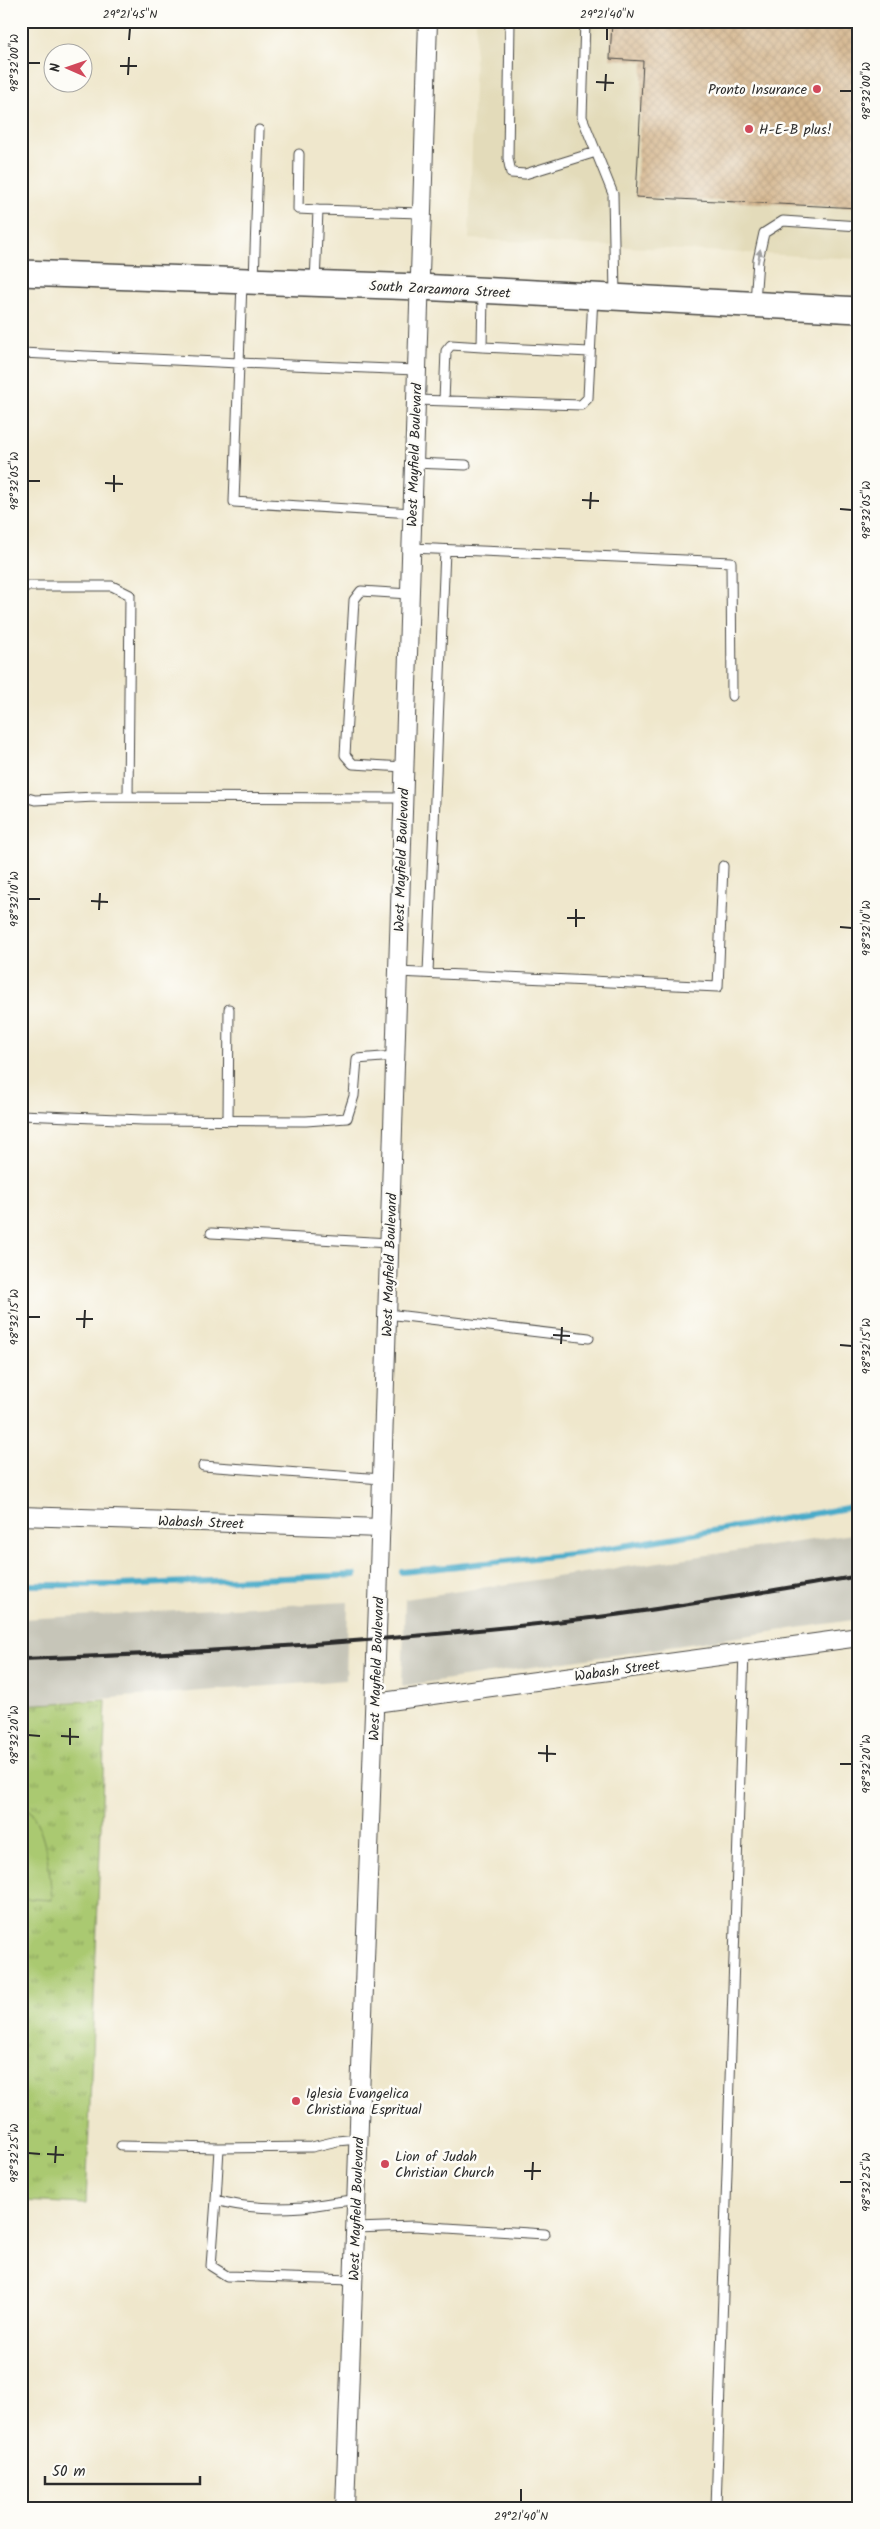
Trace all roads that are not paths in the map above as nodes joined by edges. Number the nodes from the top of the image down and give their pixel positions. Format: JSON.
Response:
{"nodes":[{"id":1,"x":428,"y":21,"type":"edge"},
{"id":2,"x":510,"y":21,"type":"edge"},
{"id":3,"x":584,"y":21,"type":"edge"},
{"id":4,"x":259,"y":130,"type":"dead end"},
{"id":5,"x":596,"y":152,"type":"junction"},
{"id":6,"x":299,"y":154,"type":"dead end"},
{"id":7,"x":318,"y":210,"type":"junction"},
{"id":8,"x":421,"y":213,"type":"junction"},
{"id":9,"x":859,"y":226,"type":"edge"},
{"id":10,"x":21,"y":273,"type":"edge"},
{"id":11,"x":248,"y":281,"type":"junction"},
{"id":12,"x":315,"y":283,"type":"junction"},
{"id":13,"x":419,"y":287,"type":"junction"},
{"id":14,"x":484,"y":290,"type":"junction"},
{"id":15,"x":604,"y":297,"type":"junction"},
{"id":16,"x":755,"y":305,"type":"junction"},
{"id":17,"x":859,"y":310,"type":"edge"},
{"id":18,"x":482,"y":347,"type":"junction"},
{"id":19,"x":590,"y":352,"type":"junction"},
{"id":20,"x":21,"y":353,"type":"edge"},
{"id":21,"x":239,"y":363,"type":"junction"},
{"id":22,"x":416,"y":370,"type":"junction"},
{"id":23,"x":415,"y":400,"type":"junction"},
{"id":24,"x":444,"y":401,"type":"junction"},
{"id":25,"x":413,"y":463,"type":"junction"},
{"id":26,"x":466,"y":465,"type":"dead end"},
{"id":27,"x":412,"y":513,"type":"junction"},
{"id":28,"x":411,"y":548,"type":"junction"},
{"id":29,"x":445,"y":550,"type":"junction"},
{"id":30,"x":21,"y":590,"type":"edge"},
{"id":31,"x":409,"y":594,"type":"junction"},
{"id":32,"x":732,"y":696,"type":"dead end"},
{"id":33,"x":404,"y":767,"type":"junction"},
{"id":34,"x":21,"y":796,"type":"edge"},
{"id":35,"x":128,"y":797,"type":"junction"},
{"id":36,"x":403,"y":798,"type":"junction"},
{"id":37,"x":723,"y":866,"type":"dead end"},
{"id":38,"x":398,"y":972,"type":"junction"},
{"id":39,"x":428,"y":973,"type":"junction"},
{"id":40,"x":229,"y":1009,"type":"dead end"},
{"id":41,"x":395,"y":1056,"type":"junction"},
{"id":42,"x":21,"y":1115,"type":"edge"},
{"id":43,"x":228,"y":1121,"type":"junction"},
{"id":44,"x":211,"y":1233,"type":"dead end"},
{"id":45,"x":390,"y":1243,"type":"junction"},
{"id":46,"x":387,"y":1314,"type":"junction"},
{"id":47,"x":589,"y":1338,"type":"dead end"},
{"id":48,"x":203,"y":1466,"type":"dead end"},
{"id":49,"x":382,"y":1479,"type":"junction"},
{"id":50,"x":21,"y":1516,"type":"edge"},
{"id":51,"x":380,"y":1528,"type":"junction"},
{"id":52,"x":859,"y":1637,"type":"edge"},
{"id":53,"x":744,"y":1652,"type":"junction"},
{"id":54,"x":375,"y":1703,"type":"junction"},
{"id":55,"x":358,"y":2139,"type":"junction"},
{"id":56,"x":121,"y":2146,"type":"dead end"},
{"id":57,"x":219,"y":2148,"type":"junction"},
{"id":58,"x":216,"y":2200,"type":"junction"},
{"id":59,"x":356,"y":2200,"type":"junction"},
{"id":60,"x":355,"y":2228,"type":"junction"},
{"id":61,"x":545,"y":2234,"type":"dead end"},
{"id":62,"x":353,"y":2280,"type":"junction"},
{"id":63,"x":345,"y":2508,"type":"edge"},
{"id":64,"x":716,"y":2508,"type":"edge"}],
"edges":[{"from":1,"to":8,"type":"street","name":"West Mayfield Boulevard"},
{"from":2,"to":5,"type":"lane"},
{"from":3,"to":5,"type":"lane"},
{"from":4,"to":11,"type":"lane"},
{"from":5,"to":15,"type":"lane"},
{"from":6,"to":7,"type":"lane"},
{"from":7,"to":8,"type":"lane"},
{"from":7,"to":12,"type":"lane"},
{"from":8,"to":13,"type":"street","name":"West Mayfield Boulevard"},
{"from":16,"to":9,"type":"lane","one_way":true},
{"from":10,"to":11,"type":"main road","name":"South Zarzamora Street"},
{"from":11,"to":12,"type":"main road","name":"South Zarzamora Street"},
{"from":11,"to":21,"type":"lane"},
{"from":12,"to":13,"type":"main road","name":"South Zarzamora Street"},
{"from":13,"to":14,"type":"main road","name":"South Zarzamora Street"},
{"from":13,"to":22,"type":"street","name":"West Mayfield Boulevard"},
{"from":14,"to":15,"type":"main road","name":"South Zarzamora Street"},
{"from":14,"to":18,"type":"lane"},
{"from":15,"to":16,"type":"main road","name":"South Zarzamora Street"},
{"from":15,"to":19,"type":"lane"},
{"from":16,"to":17,"type":"main road","name":"South Zarzamora Street"},
{"from":18,"to":19,"type":"lane"},
{"from":18,"to":24,"type":"lane"},
{"from":19,"to":24,"type":"lane"},
{"from":20,"to":21,"type":"lane"},
{"from":21,"to":22,"type":"lane"},
{"from":21,"to":27,"type":"lane"},
{"from":22,"to":23,"type":"street","name":"West Mayfield Boulevard"},
{"from":23,"to":24,"type":"lane"},
{"from":23,"to":25,"type":"street","name":"West Mayfield Boulevard"},
{"from":25,"to":26,"type":"lane"},
{"from":25,"to":27,"type":"street","name":"West Mayfield Boulevard"},
{"from":27,"to":28,"type":"street","name":"West Mayfield Boulevard"},
{"from":28,"to":29,"type":"lane"},
{"from":28,"to":31,"type":"street","name":"West Mayfield Boulevard"},
{"from":29,"to":32,"type":"lane"},
{"from":29,"to":39,"type":"lane"},
{"from":30,"to":35,"type":"lane"},
{"from":31,"to":33,"type":"street","name":"West Mayfield Boulevard"},
{"from":31,"to":33,"type":"lane"},
{"from":33,"to":36,"type":"street","name":"West Mayfield Boulevard"},
{"from":34,"to":35,"type":"lane"},
{"from":35,"to":36,"type":"lane"},
{"from":36,"to":38,"type":"street","name":"West Mayfield Boulevard"},
{"from":37,"to":39,"type":"lane"},
{"from":38,"to":39,"type":"lane"},
{"from":38,"to":41,"type":"street","name":"West Mayfield Boulevard"},
{"from":40,"to":43,"type":"lane"},
{"from":41,"to":43,"type":"lane"},
{"from":41,"to":45,"type":"street","name":"West Mayfield Boulevard"},
{"from":42,"to":43,"type":"lane"},
{"from":44,"to":45,"type":"lane"},
{"from":45,"to":46,"type":"street","name":"West Mayfield Boulevard"},
{"from":46,"to":47,"type":"lane"},
{"from":46,"to":49,"type":"street","name":"West Mayfield Boulevard"},
{"from":48,"to":49,"type":"lane"},
{"from":49,"to":51,"type":"street","name":"West Mayfield Boulevard"},
{"from":50,"to":51,"type":"street","name":"Wabash Street"},
{"from":51,"to":54,"type":"street","name":"West Mayfield Boulevard"},
{"from":52,"to":53,"type":"street","name":"Wabash Street"},
{"from":53,"to":54,"type":"street","name":"Wabash Street"},
{"from":53,"to":64,"type":"lane"},
{"from":54,"to":55,"type":"street","name":"West Mayfield Boulevard"},
{"from":55,"to":57,"type":"lane"},
{"from":55,"to":59,"type":"street","name":"West Mayfield Boulevard"},
{"from":56,"to":57,"type":"lane"},
{"from":57,"to":58,"type":"lane"},
{"from":58,"to":59,"type":"lane"},
{"from":58,"to":62,"type":"lane"},
{"from":59,"to":60,"type":"street","name":"West Mayfield Boulevard"},
{"from":60,"to":61,"type":"lane"},
{"from":60,"to":62,"type":"street","name":"West Mayfield Boulevard"},
{"from":62,"to":63,"type":"street","name":"West Mayfield Boulevard"}]}
